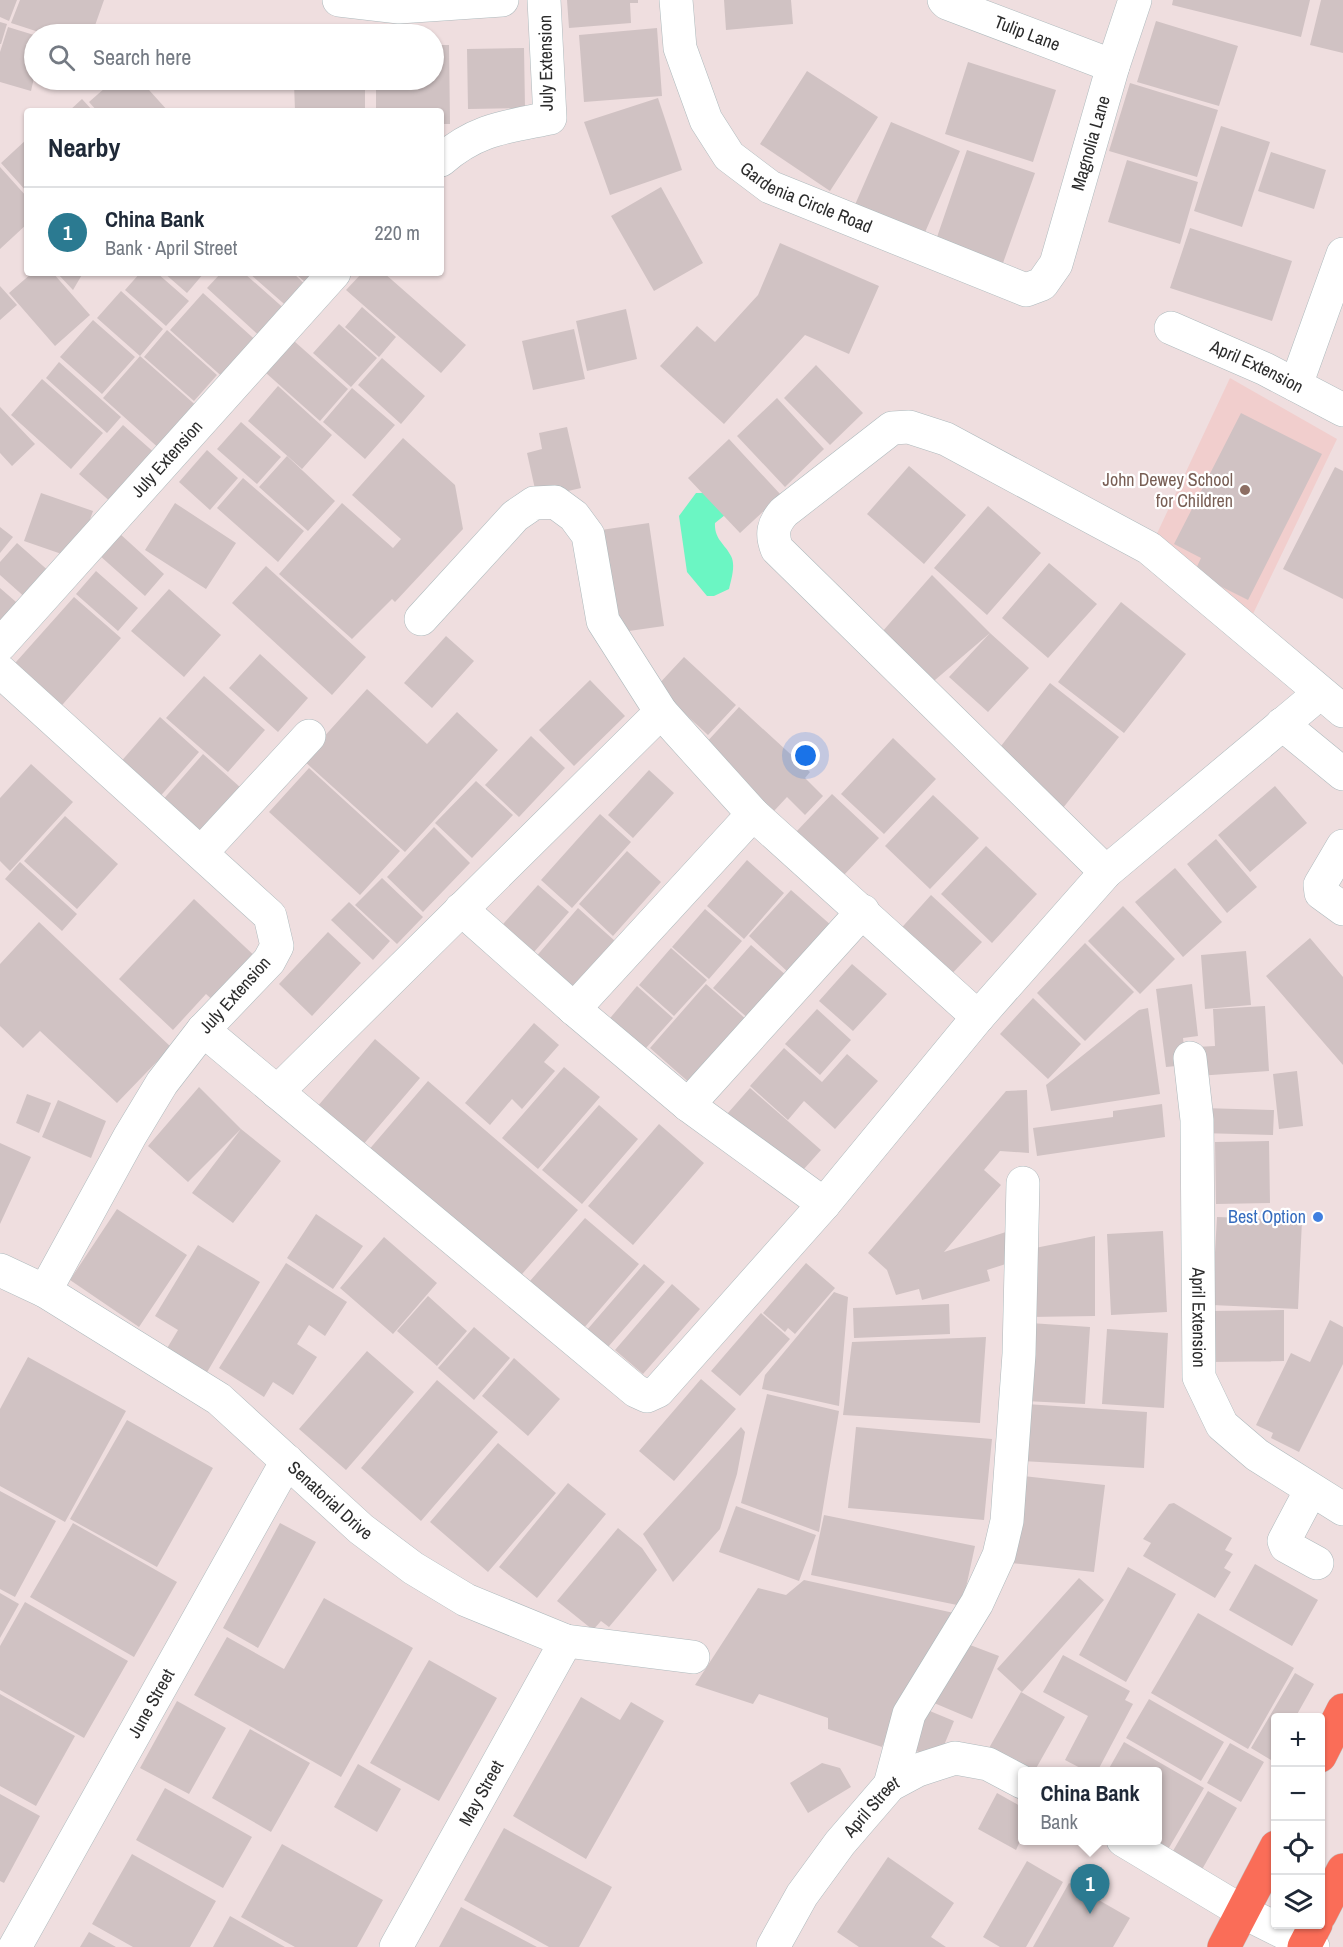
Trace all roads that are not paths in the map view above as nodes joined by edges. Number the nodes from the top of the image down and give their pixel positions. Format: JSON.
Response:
{"nodes":[{"id":1,"x":339,"y":0,"type":"edge"},
{"id":2,"x":502,"y":0,"type":"edge"},
{"id":3,"x":544,"y":0,"type":"edge"},
{"id":4,"x":676,"y":0,"type":"edge"},
{"id":5,"x":944,"y":0,"type":"edge"},
{"id":6,"x":1135,"y":0,"type":"edge"},
{"id":7,"x":1113,"y":66,"type":"junction"},
{"id":8,"x":444,"y":157,"type":"edge"},
{"id":9,"x":1343,"y":254,"type":"edge"},
{"id":10,"x":331,"y":276,"type":"edge"},
{"id":11,"x":1042,"y":284,"type":"joint"},
{"id":12,"x":1171,"y":328,"type":"dead end"},
{"id":13,"x":1296,"y":385,"type":"junction"},
{"id":14,"x":1343,"y":410,"type":"edge"},
{"id":15,"x":421,"y":619,"type":"dead end"},
{"id":16,"x":0,"y":645,"type":"edge"},
{"id":17,"x":5,"y":685,"type":"edge"},
{"id":18,"x":1331,"y":702,"type":"edge"},
{"id":19,"x":661,"y":712,"type":"junction"},
{"id":20,"x":1282,"y":724,"type":"junction"},
{"id":21,"x":309,"y":736,"type":"dead end"},
{"id":22,"x":1343,"y":774,"type":"edge"},
{"id":23,"x":753,"y":814,"type":"junction"},
{"id":24,"x":1343,"y":846,"type":"edge"},
{"id":25,"x":201,"y":853,"type":"junction"},
{"id":26,"x":1106,"y":872,"type":"junction"},
{"id":27,"x":461,"y":909,"type":"junction"},
{"id":28,"x":1343,"y":909,"type":"edge"},
{"id":29,"x":863,"y":911,"type":"junction"},
{"id":30,"x":574,"y":1010,"type":"junction"},
{"id":31,"x":978,"y":1017,"type":"junction"},
{"id":32,"x":203,"y":1030,"type":"junction"},
{"id":33,"x":1190,"y":1058,"type":"dead end"},
{"id":34,"x":277,"y":1092,"type":"junction"},
{"id":35,"x":688,"y":1105,"type":"junction"},
{"id":36,"x":1023,"y":1183,"type":"dead end"},
{"id":37,"x":824,"y":1204,"type":"junction"},
{"id":38,"x":5,"y":1282,"type":"edge"},
{"id":39,"x":45,"y":1291,"type":"junction"},
{"id":40,"x":287,"y":1461,"type":"junction"},
{"id":41,"x":1311,"y":1490,"type":"junction"},
{"id":42,"x":1343,"y":1509,"type":"edge"},
{"id":43,"x":1317,"y":1563,"type":"dead end"},
{"id":44,"x":566,"y":1641,"type":"junction"},
{"id":45,"x":693,"y":1657,"type":"dead end"},
{"id":46,"x":1343,"y":1710,"type":"edge"},
{"id":47,"x":1325,"y":1746,"type":"edge"},
{"id":48,"x":1018,"y":1779,"type":"edge"},
{"id":49,"x":890,"y":1785,"type":"junction"},
{"id":50,"x":1131,"y":1845,"type":"edge"},
{"id":51,"x":1271,"y":1855,"type":"edge"},
{"id":52,"x":1343,"y":1870,"type":"edge"},
{"id":53,"x":1243,"y":1912,"type":"junction"},
{"id":54,"x":1312,"y":1935,"type":"edge"},
{"id":55,"x":15,"y":1947,"type":"edge"},
{"id":56,"x":396,"y":1947,"type":"edge"},
{"id":57,"x":773,"y":1947,"type":"edge"},
{"id":58,"x":1224,"y":1947,"type":"edge"}],
"edges":[{"from":1,"to":2,"type":"street"},
{"from":3,"to":8,"type":"street","name":"July Extension"},
{"from":4,"to":11,"type":"street","name":"Gardenia Circle Road"},
{"from":5,"to":7,"type":"street","name":"Tulip Lane"},
{"from":6,"to":7,"type":"street","name":"Magnolia Lane"},
{"from":7,"to":11,"type":"street","name":"Magnolia Lane"},
{"from":9,"to":13,"type":"street"},
{"from":10,"to":16,"type":"street","name":"July Extension"},
{"from":12,"to":13,"type":"street","name":"April Extension"},
{"from":13,"to":14,"type":"street","name":"April Extension"},
{"from":15,"to":19,"type":"street"},
{"from":17,"to":25,"type":"street","name":"July Extension"},
{"from":18,"to":20,"type":"street"},
{"from":18,"to":26,"type":"street"},
{"from":19,"to":23,"type":"street"},
{"from":19,"to":27,"type":"street"},
{"from":20,"to":22,"type":"street"},
{"from":20,"to":26,"type":"street"},
{"from":21,"to":25,"type":"street"},
{"from":23,"to":29,"type":"street"},
{"from":23,"to":30,"type":"street"},
{"from":24,"to":28,"type":"street"},
{"from":25,"to":32,"type":"street","name":"July Extension"},
{"from":26,"to":31,"type":"street"},
{"from":27,"to":30,"type":"street"},
{"from":27,"to":34,"type":"street"},
{"from":29,"to":31,"type":"street"},
{"from":29,"to":35,"type":"street"},
{"from":30,"to":35,"type":"street"},
{"from":31,"to":37,"type":"street"},
{"from":32,"to":34,"type":"street"},
{"from":32,"to":39,"type":"street","name":"July Extension"},
{"from":33,"to":41,"type":"street","name":"April Extension"},
{"from":34,"to":37,"type":"street"},
{"from":35,"to":37,"type":"street"},
{"from":36,"to":49,"type":"street"},
{"from":38,"to":39,"type":"street","name":"Senatorial Drive"},
{"from":39,"to":40,"type":"street","name":"Senatorial Drive"},
{"from":40,"to":44,"type":"street","name":"Senatorial Drive"},
{"from":40,"to":55,"type":"street","name":"June Street"},
{"from":41,"to":42,"type":"street","name":"April Extension"},
{"from":41,"to":43,"type":"street"},
{"from":44,"to":45,"type":"street","name":"Senatorial Drive"},
{"from":44,"to":56,"type":"street","name":"May Street"},
{"from":46,"to":47,"type":"main road"},
{"from":48,"to":49,"type":"street","name":"April Street"},
{"from":49,"to":57,"type":"street","name":"April Street"},
{"from":50,"to":53,"type":"street"},
{"from":51,"to":53,"type":"main road"},
{"from":52,"to":54,"type":"main road"},
{"from":53,"to":54,"type":"street"},
{"from":53,"to":58,"type":"main road"}]}
